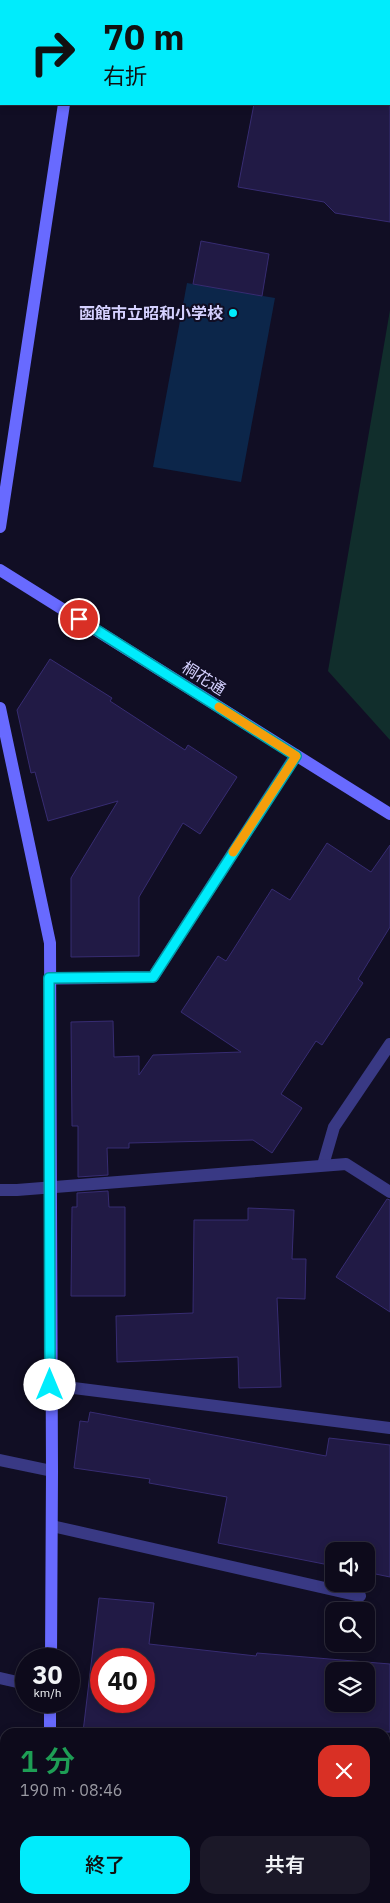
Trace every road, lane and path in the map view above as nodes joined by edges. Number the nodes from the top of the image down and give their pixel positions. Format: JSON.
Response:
{"nodes":[{"id":1,"x":64,"y":105,"type":"edge"},
{"id":2,"x":0,"y":528,"type":"edge"},
{"id":3,"x":0,"y":570,"type":"edge"},
{"id":4,"x":0,"y":708,"type":"edge"},
{"id":5,"x":296,"y":756,"type":"junction"},
{"id":6,"x":390,"y":814,"type":"edge"},
{"id":7,"x":49,"y":978,"type":"junction"},
{"id":8,"x":390,"y":1044,"type":"edge"},
{"id":9,"x":323,"y":1165,"type":"junction"},
{"id":10,"x":51,"y":1186,"type":"junction"},
{"id":11,"x":0,"y":1190,"type":"edge"},
{"id":12,"x":390,"y":1192,"type":"edge"},
{"id":13,"x":50,"y":1385,"type":"junction"},
{"id":14,"x":390,"y":1428,"type":"edge"},
{"id":15,"x":0,"y":1460,"type":"edge"},
{"id":16,"x":52,"y":1471,"type":"junction"},
{"id":17,"x":52,"y":1526,"type":"junction"},
{"id":18,"x":360,"y":1596,"type":"dead end"},
{"id":19,"x":51,"y":1648,"type":"edge"},
{"id":20,"x":0,"y":1678,"type":"edge"},
{"id":21,"x":15,"y":1681,"type":"edge"},
{"id":22,"x":50,"y":1713,"type":"edge"},
{"id":23,"x":50,"y":1728,"type":"edge"}],
"edges":[{"from":1,"to":2,"type":"street"},
{"from":3,"to":5,"type":"street","name":"桐花通"},
{"from":4,"to":7,"type":"street"},
{"from":5,"to":6,"type":"street","name":"桐花通"},
{"from":5,"to":7,"type":"street"},
{"from":7,"to":10,"type":"street"},
{"from":8,"to":9,"type":"street"},
{"from":9,"to":10,"type":"street"},
{"from":9,"to":12,"type":"street"},
{"from":10,"to":11,"type":"street"},
{"from":10,"to":13,"type":"street"},
{"from":13,"to":14,"type":"street"},
{"from":13,"to":16,"type":"street"},
{"from":15,"to":16,"type":"street"},
{"from":16,"to":17,"type":"street"},
{"from":17,"to":18,"type":"street"},
{"from":17,"to":19,"type":"street"},
{"from":20,"to":21,"type":"street"},
{"from":22,"to":23,"type":"street"}]}
